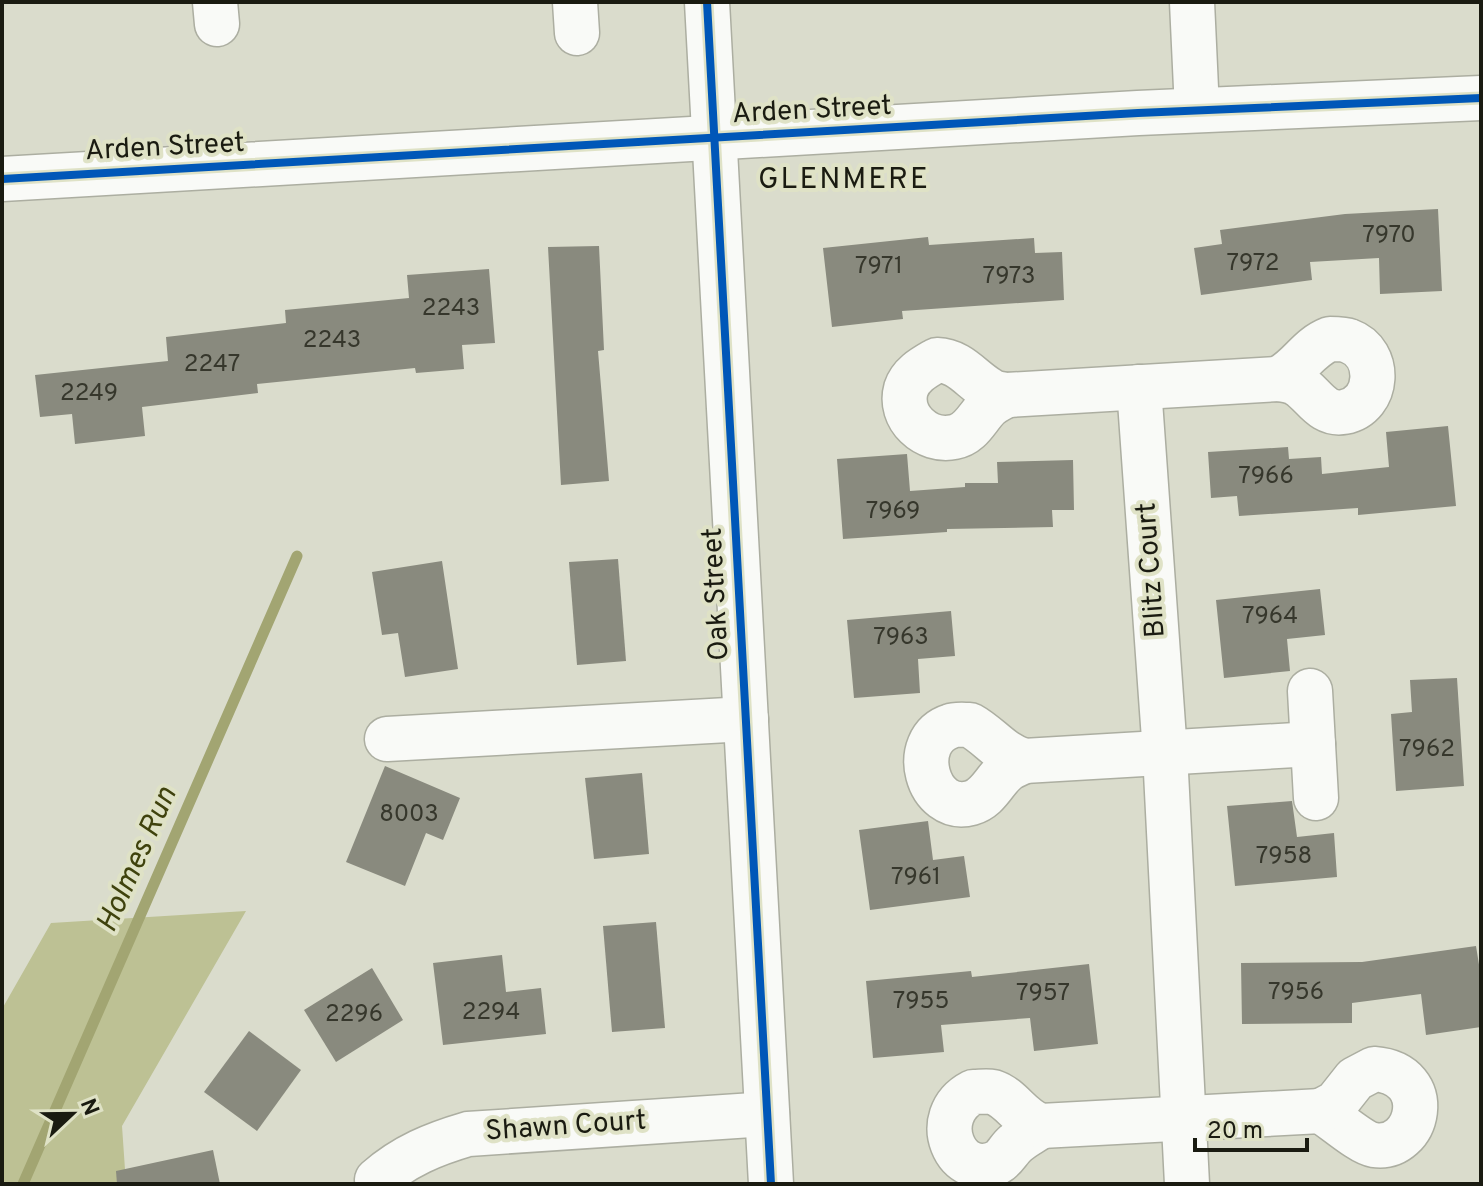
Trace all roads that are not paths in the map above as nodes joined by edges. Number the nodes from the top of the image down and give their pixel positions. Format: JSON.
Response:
{"nodes":[{"id":1,"x":707,"y":2,"type":"edge"},
{"id":2,"x":1192,"y":2,"type":"edge"},
{"id":3,"x":1481,"y":98,"type":"edge"},
{"id":4,"x":1197,"y":110,"type":"junction"},
{"id":5,"x":715,"y":138,"type":"junction"},
{"id":6,"x":2,"y":179,"type":"edge"},
{"id":7,"x":1278,"y":379,"type":"dead end"},
{"id":8,"x":1139,"y":387,"type":"junction"},
{"id":9,"x":1007,"y":395,"type":"dead end"},
{"id":10,"x":1310,"y":691,"type":"dead end"},
{"id":11,"x":746,"y":719,"type":"junction"},
{"id":12,"x":387,"y":739,"type":"dead end"},
{"id":13,"x":1313,"y":744,"type":"junction"},
{"id":14,"x":1165,"y":753,"type":"junction"},
{"id":15,"x":1024,"y":761,"type":"dead end"},
{"id":16,"x":1316,"y":798,"type":"dead end"},
{"id":17,"x":1321,"y":1111,"type":"dead end"},
{"id":18,"x":767,"y":1114,"type":"junction"},
{"id":19,"x":1184,"y":1119,"type":"junction"},
{"id":20,"x":1041,"y":1126,"type":"dead end"},
{"id":21,"x":377,"y":1180,"type":"dead end"},
{"id":22,"x":771,"y":1184,"type":"edge"},
{"id":23,"x":1187,"y":1184,"type":"edge"}],
"edges":[{"from":1,"to":5,"type":"street","name":"Oak Street"},
{"from":2,"to":4,"type":"street"},
{"from":3,"to":4,"type":"street","name":"Arden Street"},
{"from":4,"to":5,"type":"street","name":"Arden Street"},
{"from":5,"to":6,"type":"street","name":"Arden Street"},
{"from":5,"to":11,"type":"street","name":"Oak Street"},
{"from":7,"to":8,"type":"street"},
{"from":8,"to":9,"type":"street"},
{"from":8,"to":14,"type":"street","name":"Blitz Court"},
{"from":10,"to":13,"type":"street"},
{"from":11,"to":12,"type":"street"},
{"from":11,"to":18,"type":"street","name":"Oak Street"},
{"from":13,"to":14,"type":"street"},
{"from":13,"to":16,"type":"street"},
{"from":14,"to":15,"type":"street"},
{"from":14,"to":19,"type":"street","name":"Blitz Court"},
{"from":17,"to":19,"type":"street"},
{"from":18,"to":21,"type":"street","name":"Shawn Court"},
{"from":18,"to":22,"type":"street","name":"Oak Street"},
{"from":19,"to":20,"type":"street"},
{"from":19,"to":23,"type":"street","name":"Blitz Court"}]}
